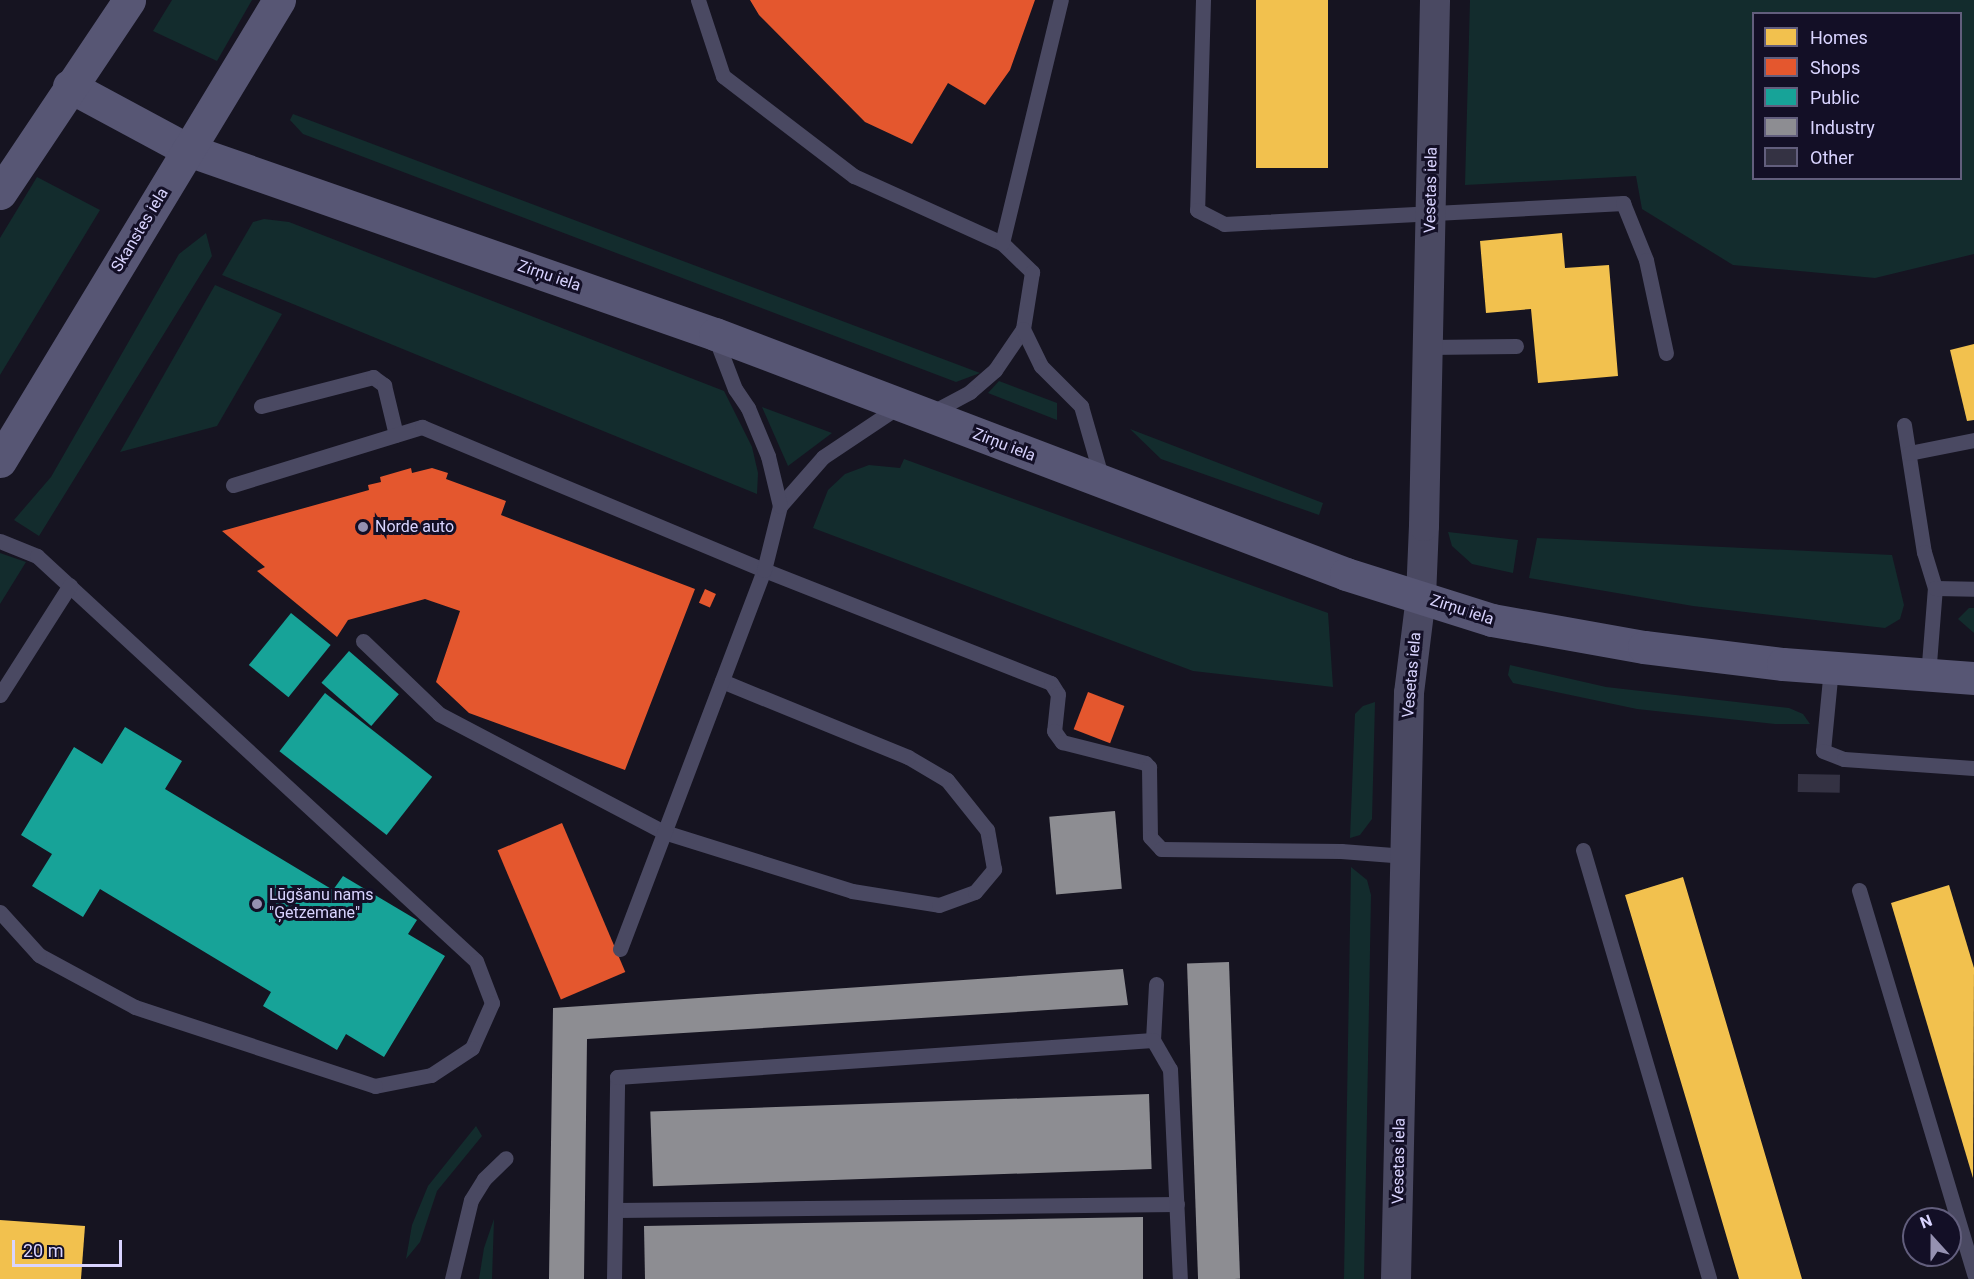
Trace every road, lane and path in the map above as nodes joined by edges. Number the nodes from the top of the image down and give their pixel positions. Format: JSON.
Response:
{"nodes":[{"id":1,"x":129,"y":0,"type":"edge"},
{"id":2,"x":279,"y":0,"type":"edge"},
{"id":3,"x":698,"y":0,"type":"edge"},
{"id":4,"x":1061,"y":0,"type":"edge"},
{"id":5,"x":1203,"y":0,"type":"edge"},
{"id":6,"x":1435,"y":0,"type":"edge"},
{"id":7,"x":69,"y":86,"type":"junction"},
{"id":8,"x":189,"y":150,"type":"junction"},
{"id":9,"x":0,"y":193,"type":"edge"},
{"id":10,"x":1430,"y":215,"type":"junction"},
{"id":11,"x":1002,"y":243,"type":"junction"},
{"id":12,"x":1023,"y":329,"type":"junction"},
{"id":13,"x":715,"y":334,"type":"junction"},
{"id":14,"x":1516,"y":346,"type":"dead end"},
{"id":15,"x":1428,"y":347,"type":"junction"},
{"id":16,"x":1666,"y":353,"type":"dead end"},
{"id":17,"x":261,"y":406,"type":"dead end"},
{"id":18,"x":914,"y":410,"type":"junction"},
{"id":19,"x":1904,"y":425,"type":"dead end"},
{"id":20,"x":396,"y":435,"type":"junction"},
{"id":21,"x":1974,"y":440,"type":"edge"},
{"id":22,"x":1909,"y":453,"type":"junction"},
{"id":23,"x":0,"y":461,"type":"edge"},
{"id":24,"x":1103,"y":483,"type":"junction"},
{"id":25,"x":233,"y":485,"type":"dead end"},
{"id":26,"x":780,"y":506,"type":"junction"},
{"id":27,"x":0,"y":540,"type":"edge"},
{"id":28,"x":764,"y":570,"type":"junction"},
{"id":29,"x":70,"y":585,"type":"junction"},
{"id":30,"x":1935,"y":588,"type":"junction"},
{"id":31,"x":1974,"y":589,"type":"edge"},
{"id":32,"x":1421,"y":597,"type":"junction"},
{"id":33,"x":363,"y":641,"type":"dead end"},
{"id":34,"x":1831,"y":668,"type":"junction"},
{"id":35,"x":1928,"y":676,"type":"junction"},
{"id":36,"x":1974,"y":678,"type":"edge"},
{"id":37,"x":722,"y":681,"type":"junction"},
{"id":38,"x":0,"y":695,"type":"edge"},
{"id":39,"x":1974,"y":768,"type":"edge"},
{"id":40,"x":664,"y":832,"type":"junction"},
{"id":41,"x":1583,"y":850,"type":"dead end"},
{"id":42,"x":1406,"y":856,"type":"junction"},
{"id":43,"x":1859,"y":890,"type":"dead end"},
{"id":44,"x":0,"y":912,"type":"edge"},
{"id":45,"x":620,"y":949,"type":"dead end"},
{"id":46,"x":1156,"y":984,"type":"dead end"},
{"id":47,"x":1153,"y":1040,"type":"junction"},
{"id":48,"x":506,"y":1158,"type":"dead end"},
{"id":49,"x":1177,"y":1204,"type":"junction"},
{"id":50,"x":616,"y":1210,"type":"junction"},
{"id":51,"x":1974,"y":1274,"type":"edge"},
{"id":52,"x":452,"y":1279,"type":"edge"},
{"id":53,"x":614,"y":1279,"type":"edge"},
{"id":54,"x":1180,"y":1279,"type":"edge"},
{"id":55,"x":1396,"y":1279,"type":"edge"},
{"id":56,"x":1709,"y":1279,"type":"edge"}],
"edges":[{"from":1,"to":7,"type":"main road"},
{"from":2,"to":8,"type":"main road","name":"Skanstes iela"},
{"from":3,"to":11,"type":"lane"},
{"from":4,"to":11,"type":"lane"},
{"from":5,"to":10,"type":"lane"},
{"from":6,"to":10,"type":"street","name":"Vesetas iela"},
{"from":7,"to":8,"type":"main road","name":"Zirņu iela"},
{"from":7,"to":9,"type":"main road"},
{"from":8,"to":13,"type":"main road","name":"Zirņu iela"},
{"from":8,"to":23,"type":"main road","name":"Skanstes iela"},
{"from":10,"to":15,"type":"street","name":"Vesetas iela"},
{"from":10,"to":16,"type":"lane"},
{"from":11,"to":12,"type":"lane"},
{"from":12,"to":18,"type":"lane"},
{"from":12,"to":24,"type":"lane"},
{"from":13,"to":18,"type":"main road","name":"Zirņu iela"},
{"from":13,"to":26,"type":"lane"},
{"from":14,"to":15,"type":"lane"},
{"from":15,"to":32,"type":"street","name":"Vesetas iela"},
{"from":17,"to":20,"type":"lane"},
{"from":18,"to":24,"type":"main road","name":"Zirņu iela"},
{"from":18,"to":26,"type":"lane"},
{"from":19,"to":22,"type":"lane"},
{"from":20,"to":25,"type":"lane"},
{"from":20,"to":28,"type":"lane"},
{"from":21,"to":22,"type":"lane"},
{"from":22,"to":30,"type":"lane"},
{"from":24,"to":32,"type":"main road","name":"Zirņu iela"},
{"from":26,"to":28,"type":"lane"},
{"from":27,"to":29,"type":"lane"},
{"from":28,"to":37,"type":"lane"},
{"from":28,"to":42,"type":"lane"},
{"from":29,"to":38,"type":"lane"},
{"from":29,"to":44,"type":"lane"},
{"from":30,"to":31,"type":"lane"},
{"from":30,"to":35,"type":"lane"},
{"from":32,"to":34,"type":"main road","name":"Zirņu iela"},
{"from":32,"to":42,"type":"street","name":"Vesetas iela"},
{"from":33,"to":40,"type":"lane"},
{"from":34,"to":35,"type":"main road","name":"Zirņu iela"},
{"from":34,"to":39,"type":"lane"},
{"from":35,"to":36,"type":"main road","name":"Zirņu iela"},
{"from":37,"to":40,"type":"lane"},
{"from":37,"to":40,"type":"lane"},
{"from":40,"to":45,"type":"lane"},
{"from":41,"to":56,"type":"lane"},
{"from":42,"to":55,"type":"street","name":"Vesetas iela"},
{"from":43,"to":51,"type":"lane"},
{"from":46,"to":47,"type":"lane"},
{"from":47,"to":49,"type":"lane"},
{"from":47,"to":50,"type":"lane"},
{"from":48,"to":52,"type":"lane"},
{"from":49,"to":50,"type":"lane"},
{"from":49,"to":54,"type":"lane"},
{"from":50,"to":53,"type":"lane"}]}
